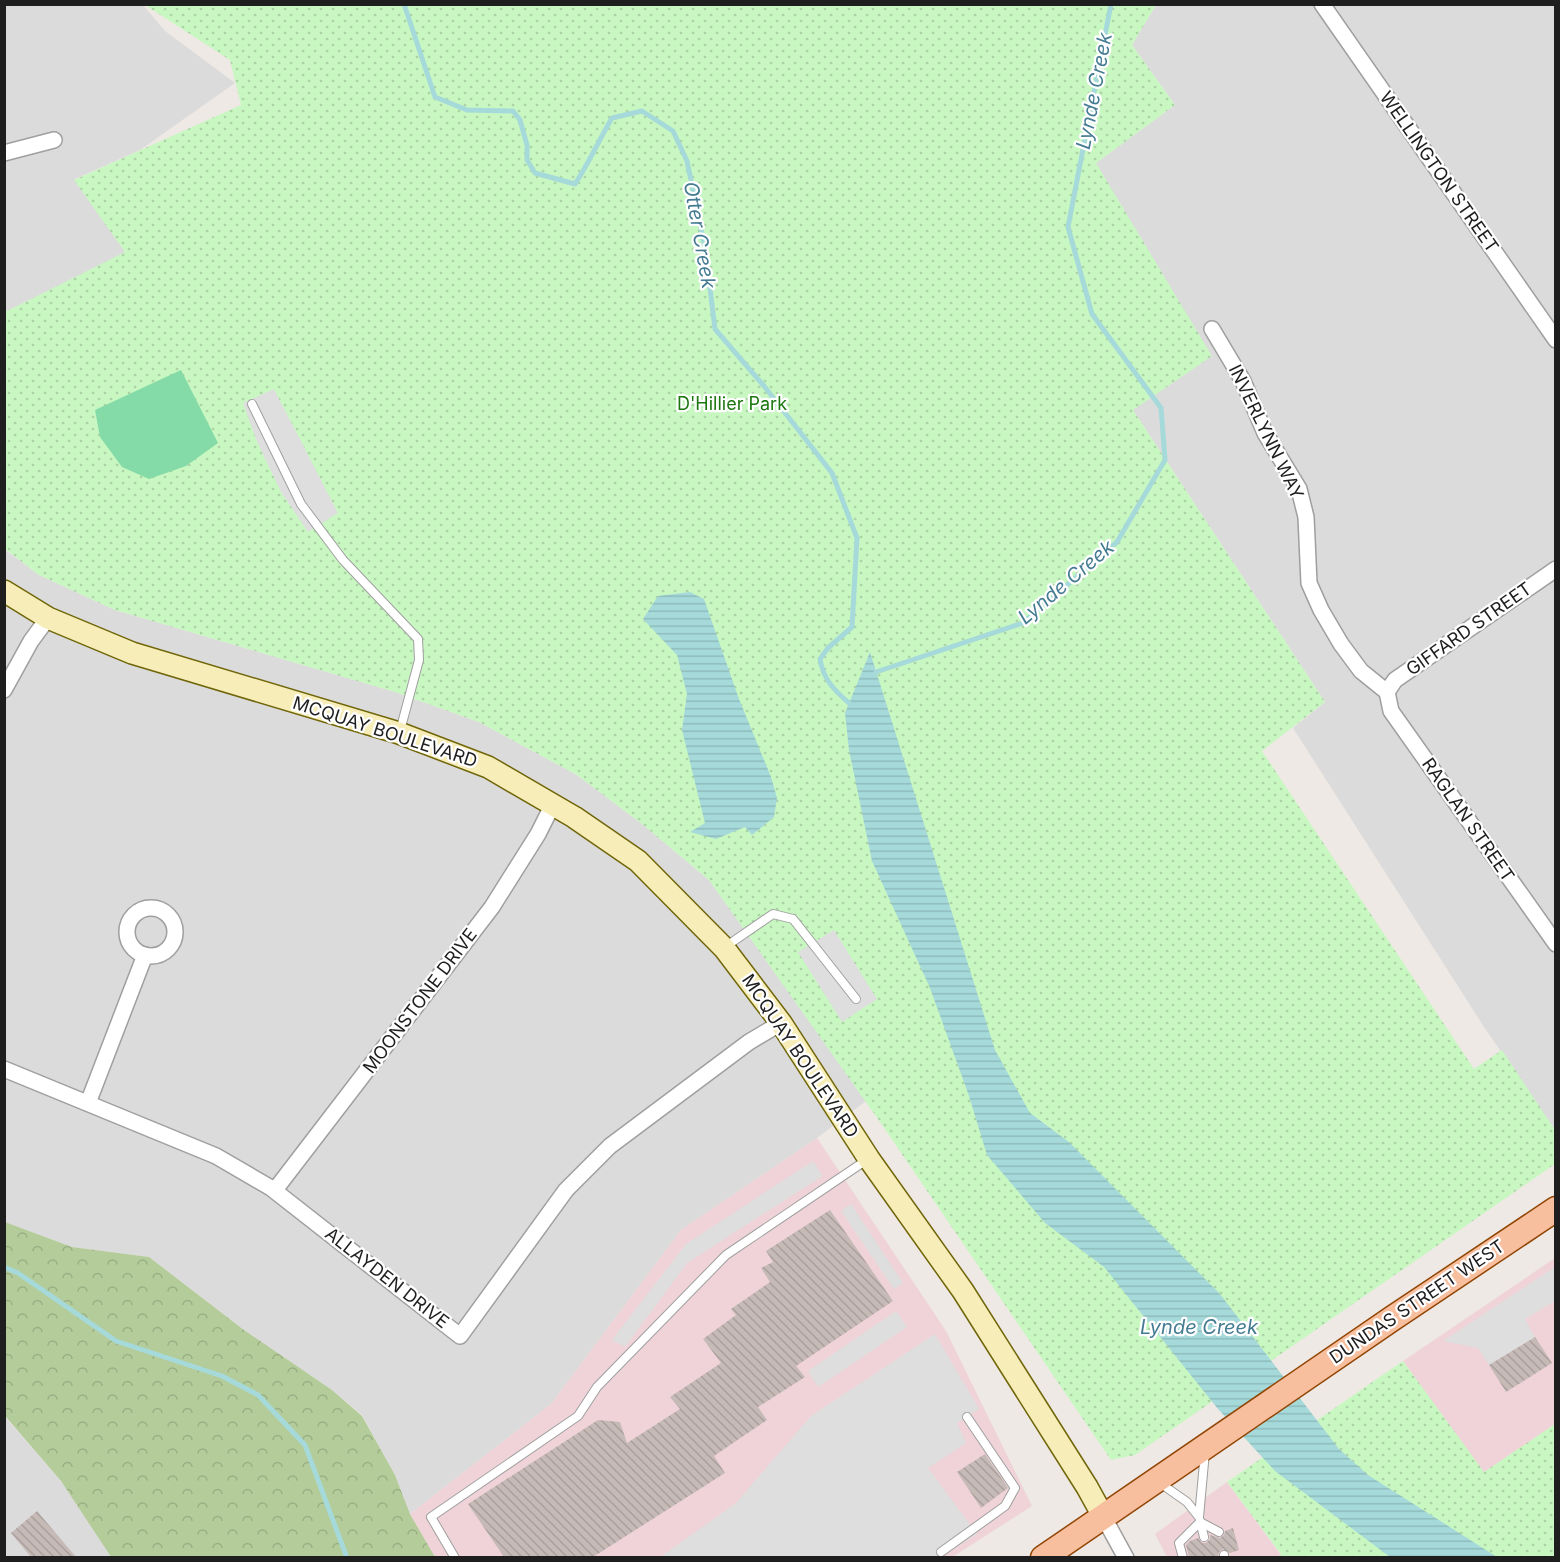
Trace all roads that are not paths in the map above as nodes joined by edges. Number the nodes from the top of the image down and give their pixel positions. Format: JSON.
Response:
{"nodes":[{"id":1,"x":1322,"y":4,"type":"edge"},
{"id":2,"x":54,"y":140,"type":"dead end"},
{"id":3,"x":4,"y":153,"type":"edge"},
{"id":4,"x":1212,"y":329,"type":"dead end"},
{"id":5,"x":1556,"y":340,"type":"edge"},
{"id":6,"x":252,"y":404,"type":"dead end"},
{"id":7,"x":1556,"y":569,"type":"edge"},
{"id":8,"x":4,"y":591,"type":"edge"},
{"id":9,"x":48,"y":618,"type":"junction"},
{"id":10,"x":4,"y":690,"type":"edge"},
{"id":11,"x":1387,"y":692,"type":"junction"},
{"id":12,"x":399,"y":733,"type":"junction"},
{"id":13,"x":553,"y":804,"type":"junction"},
{"id":14,"x":1556,"y":944,"type":"edge"},
{"id":15,"x":724,"y":948,"type":"junction"},
{"id":16,"x":145,"y":955,"type":"dead end"},
{"id":17,"x":856,"y":999,"type":"dead end"},
{"id":18,"x":782,"y":1023,"type":"junction"},
{"id":19,"x":4,"y":1069,"type":"edge"},
{"id":20,"x":88,"y":1103,"type":"junction"},
{"id":21,"x":869,"y":1159,"type":"junction"},
{"id":22,"x":275,"y":1190,"type":"junction"},
{"id":23,"x":1556,"y":1209,"type":"edge"},
{"id":24,"x":967,"y":1417,"type":"dead end"},
{"id":25,"x":1206,"y":1446,"type":"junction"},
{"id":26,"x":1156,"y":1480,"type":"junction"},
{"id":27,"x":1103,"y":1516,"type":"junction"},
{"id":28,"x":1199,"y":1519,"type":"junction"},
{"id":29,"x":1219,"y":1532,"type":"dead end"},
{"id":30,"x":1204,"y":1537,"type":"dead end"},
{"id":31,"x":941,"y":1552,"type":"dead end"},
{"id":32,"x":455,"y":1557,"type":"edge"},
{"id":33,"x":1043,"y":1557,"type":"edge"},
{"id":34,"x":1126,"y":1557,"type":"edge"},
{"id":35,"x":1183,"y":1557,"type":"edge"}],
"edges":[{"from":1,"to":5,"type":"street","name":"WELLINGTON STREET"},
{"from":2,"to":3,"type":"street"},
{"from":4,"to":11,"type":"street","name":"INVERLYNN WAY"},
{"from":6,"to":12,"type":"lane"},
{"from":7,"to":11,"type":"street","name":"GIFFARD STREET"},
{"from":8,"to":9,"type":"street","name":"MCQUAY BOULEVARD"},
{"from":9,"to":10,"type":"street"},
{"from":9,"to":12,"type":"street","name":"MCQUAY BOULEVARD"},
{"from":11,"to":14,"type":"street","name":"RAGLAN STREET"},
{"from":12,"to":13,"type":"street","name":"MCQUAY BOULEVARD"},
{"from":13,"to":15,"type":"street","name":"MCQUAY BOULEVARD"},
{"from":13,"to":22,"type":"street","name":"MOONSTONE DRIVE"},
{"from":15,"to":17,"type":"lane"},
{"from":15,"to":18,"type":"street","name":"MCQUAY BOULEVARD"},
{"from":16,"to":20,"type":"street"},
{"from":18,"to":21,"type":"street","name":"MCQUAY BOULEVARD"},
{"from":18,"to":22,"type":"street","name":"ALLAYDEN DRIVE"},
{"from":19,"to":20,"type":"street","name":"ALLAYDEN DRIVE"},
{"from":20,"to":22,"type":"street","name":"ALLAYDEN DRIVE"},
{"from":21,"to":27,"type":"street","name":"MCQUAY BOULEVARD"},
{"from":21,"to":32,"type":"lane"},
{"from":23,"to":25,"type":"main road","name":"DUNDAS STREET WEST"},
{"from":24,"to":31,"type":"lane"},
{"from":25,"to":26,"type":"main road"},
{"from":25,"to":28,"type":"lane"},
{"from":26,"to":27,"type":"main road"},
{"from":26,"to":28,"type":"lane"},
{"from":27,"to":33,"type":"main road"},
{"from":27,"to":34,"type":"street"},
{"from":28,"to":29,"type":"lane"},
{"from":28,"to":30,"type":"lane"},
{"from":28,"to":35,"type":"lane"}]}
